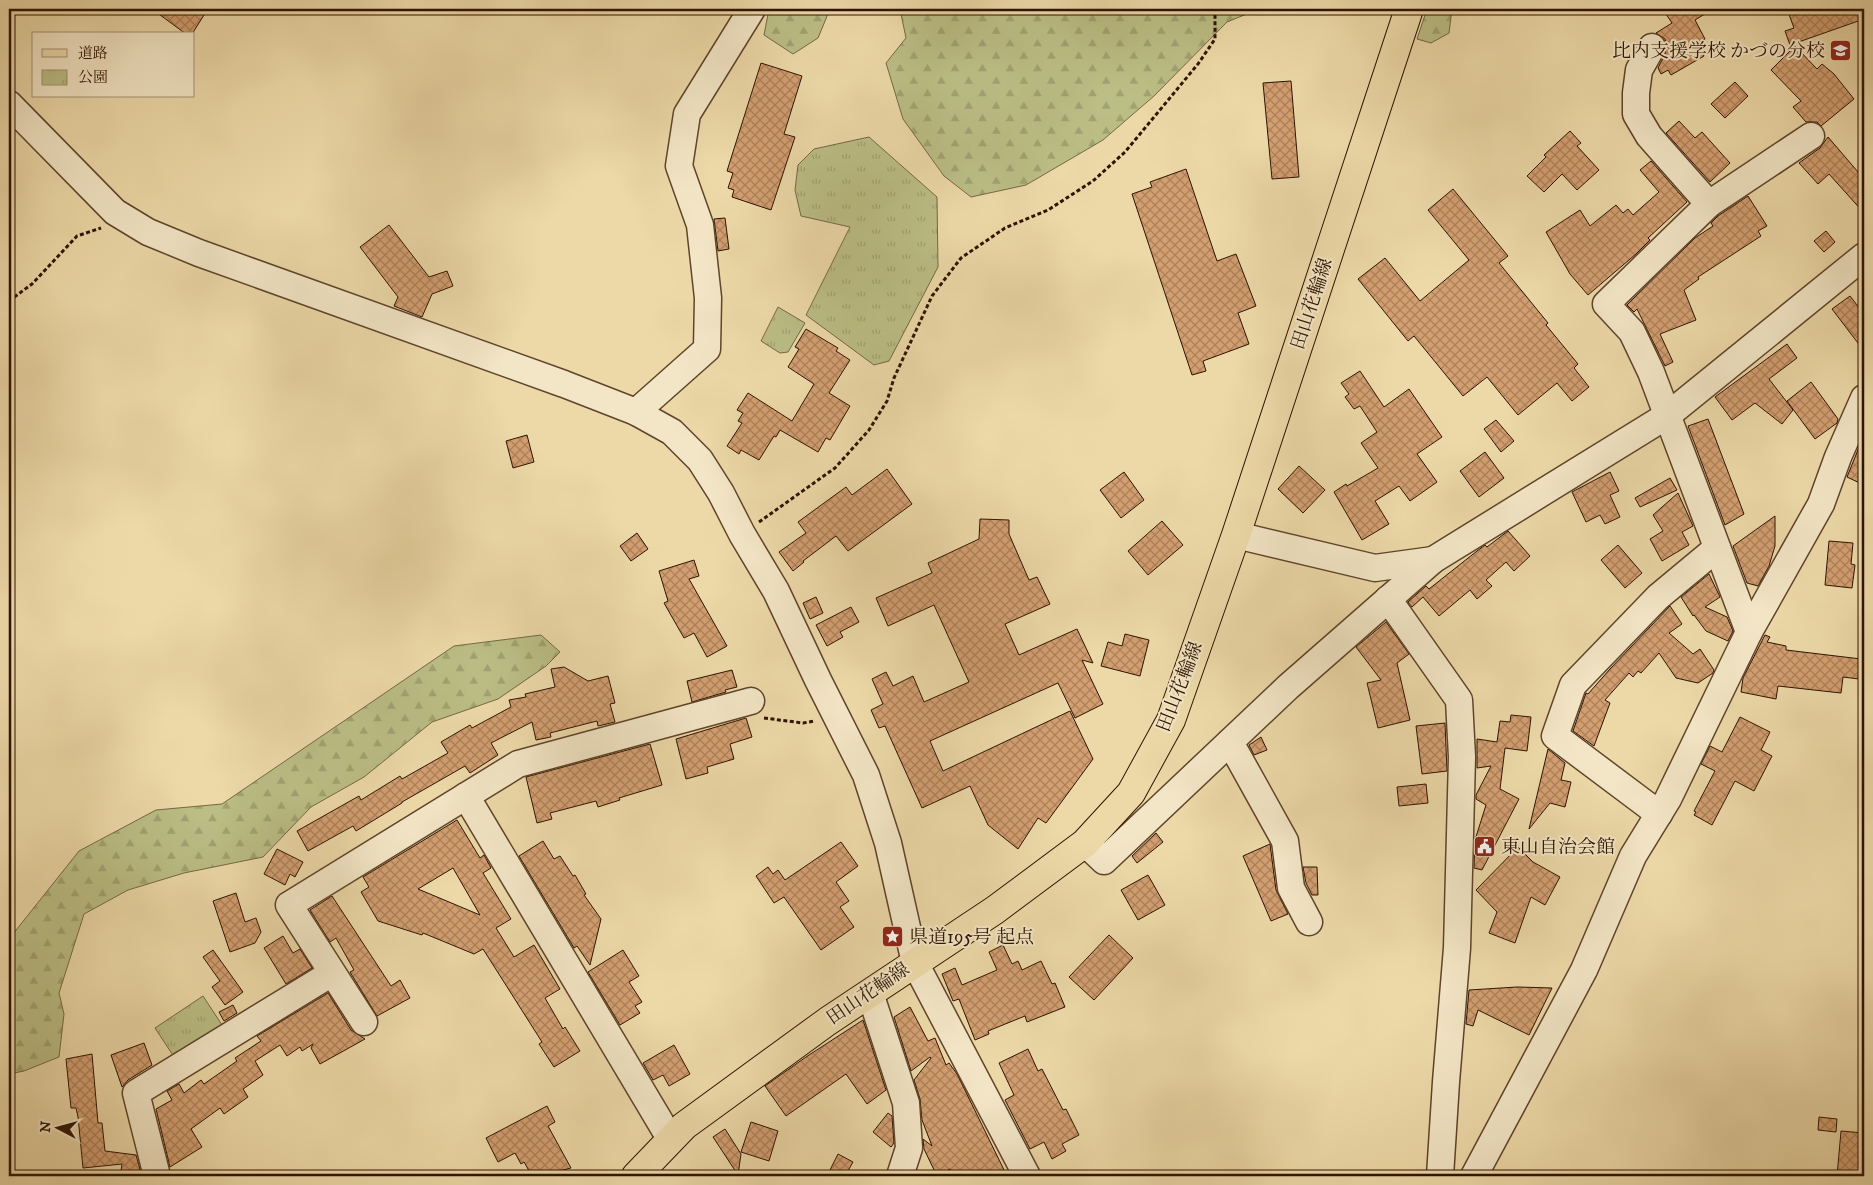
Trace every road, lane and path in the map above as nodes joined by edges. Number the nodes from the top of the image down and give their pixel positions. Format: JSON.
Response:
{"nodes":[{"id":1,"x":752,"y":9,"type":"edge"},
{"id":2,"x":1211,"y":9,"type":"edge"},
{"id":3,"x":1409,"y":9,"type":"edge"},
{"id":4,"x":1652,"y":47,"type":"dead end"},
{"id":5,"x":9,"y":104,"type":"edge"},
{"id":6,"x":1811,"y":136,"type":"dead end"},
{"id":7,"x":1709,"y":204,"type":"junction"},
{"id":8,"x":137,"y":225,"type":"junction"},
{"id":9,"x":1864,"y":256,"type":"edge"},
{"id":10,"x":9,"y":301,"type":"edge"},
{"id":11,"x":1864,"y":398,"type":"edge"},
{"id":12,"x":636,"y":412,"type":"junction"},
{"id":13,"x":1668,"y":415,"type":"junction"},
{"id":14,"x":742,"y":534,"type":"junction"},
{"id":15,"x":1236,"y":535,"type":"junction"},
{"id":16,"x":1718,"y":548,"type":"junction"},
{"id":17,"x":1433,"y":560,"type":"junction"},
{"id":18,"x":1388,"y":599,"type":"junction"},
{"id":19,"x":1749,"y":632,"type":"junction"},
{"id":20,"x":751,"y":702,"type":"joint"},
{"id":21,"x":837,"y":718,"type":"junction"},
{"id":22,"x":1230,"y":742,"type":"junction"},
{"id":23,"x":466,"y":796,"type":"junction"},
{"id":24,"x":1659,"y":814,"type":"junction"},
{"id":25,"x":1085,"y":843,"type":"junction"},
{"id":26,"x":1309,"y":922,"type":"dead end"},
{"id":27,"x":915,"y":963,"type":"junction"},
{"id":28,"x":332,"y":973,"type":"junction"},
{"id":29,"x":870,"y":993,"type":"junction"},
{"id":30,"x":364,"y":1022,"type":"dead end"},
{"id":31,"x":671,"y":1140,"type":"junction"},
{"id":32,"x":157,"y":1176,"type":"edge"},
{"id":33,"x":636,"y":1176,"type":"edge"},
{"id":34,"x":900,"y":1176,"type":"edge"},
{"id":35,"x":1027,"y":1176,"type":"edge"},
{"id":36,"x":1440,"y":1176,"type":"edge"},
{"id":37,"x":1474,"y":1176,"type":"edge"}],
"edges":[{"from":1,"to":12,"type":"street"},
{"from":2,"to":14,"type":"path"},
{"from":3,"to":15,"type":"main road","name":"田山花輪線"},
{"from":4,"to":7,"type":"street"},
{"from":5,"to":8,"type":"street"},
{"from":6,"to":7,"type":"street"},
{"from":7,"to":13,"type":"street"},
{"from":8,"to":10,"type":"path"},
{"from":8,"to":12,"type":"street"},
{"from":9,"to":13,"type":"street"},
{"from":11,"to":19,"type":"street"},
{"from":12,"to":14,"type":"street"},
{"from":13,"to":16,"type":"street"},
{"from":13,"to":17,"type":"street"},
{"from":14,"to":21,"type":"street"},
{"from":15,"to":17,"type":"street"},
{"from":15,"to":25,"type":"main road","name":"田山花輪線"},
{"from":16,"to":19,"type":"street"},
{"from":16,"to":24,"type":"street"},
{"from":17,"to":18,"type":"street"},
{"from":18,"to":22,"type":"street"},
{"from":18,"to":36,"type":"street"},
{"from":19,"to":24,"type":"street"},
{"from":20,"to":21,"type":"path"},
{"from":20,"to":23,"type":"street"},
{"from":21,"to":27,"type":"street"},
{"from":22,"to":25,"type":"street"},
{"from":22,"to":26,"type":"street"},
{"from":23,"to":28,"type":"street"},
{"from":23,"to":31,"type":"street"},
{"from":24,"to":37,"type":"street"},
{"from":25,"to":27,"type":"main road","name":"田山花輪線"},
{"from":27,"to":29,"type":"main road","name":"田山花輪線"},
{"from":27,"to":35,"type":"street"},
{"from":28,"to":30,"type":"street"},
{"from":28,"to":32,"type":"street"},
{"from":29,"to":31,"type":"main road","name":"田山花輪線"},
{"from":29,"to":34,"type":"street"},
{"from":31,"to":33,"type":"main road","name":"田山花輪線"}]}
